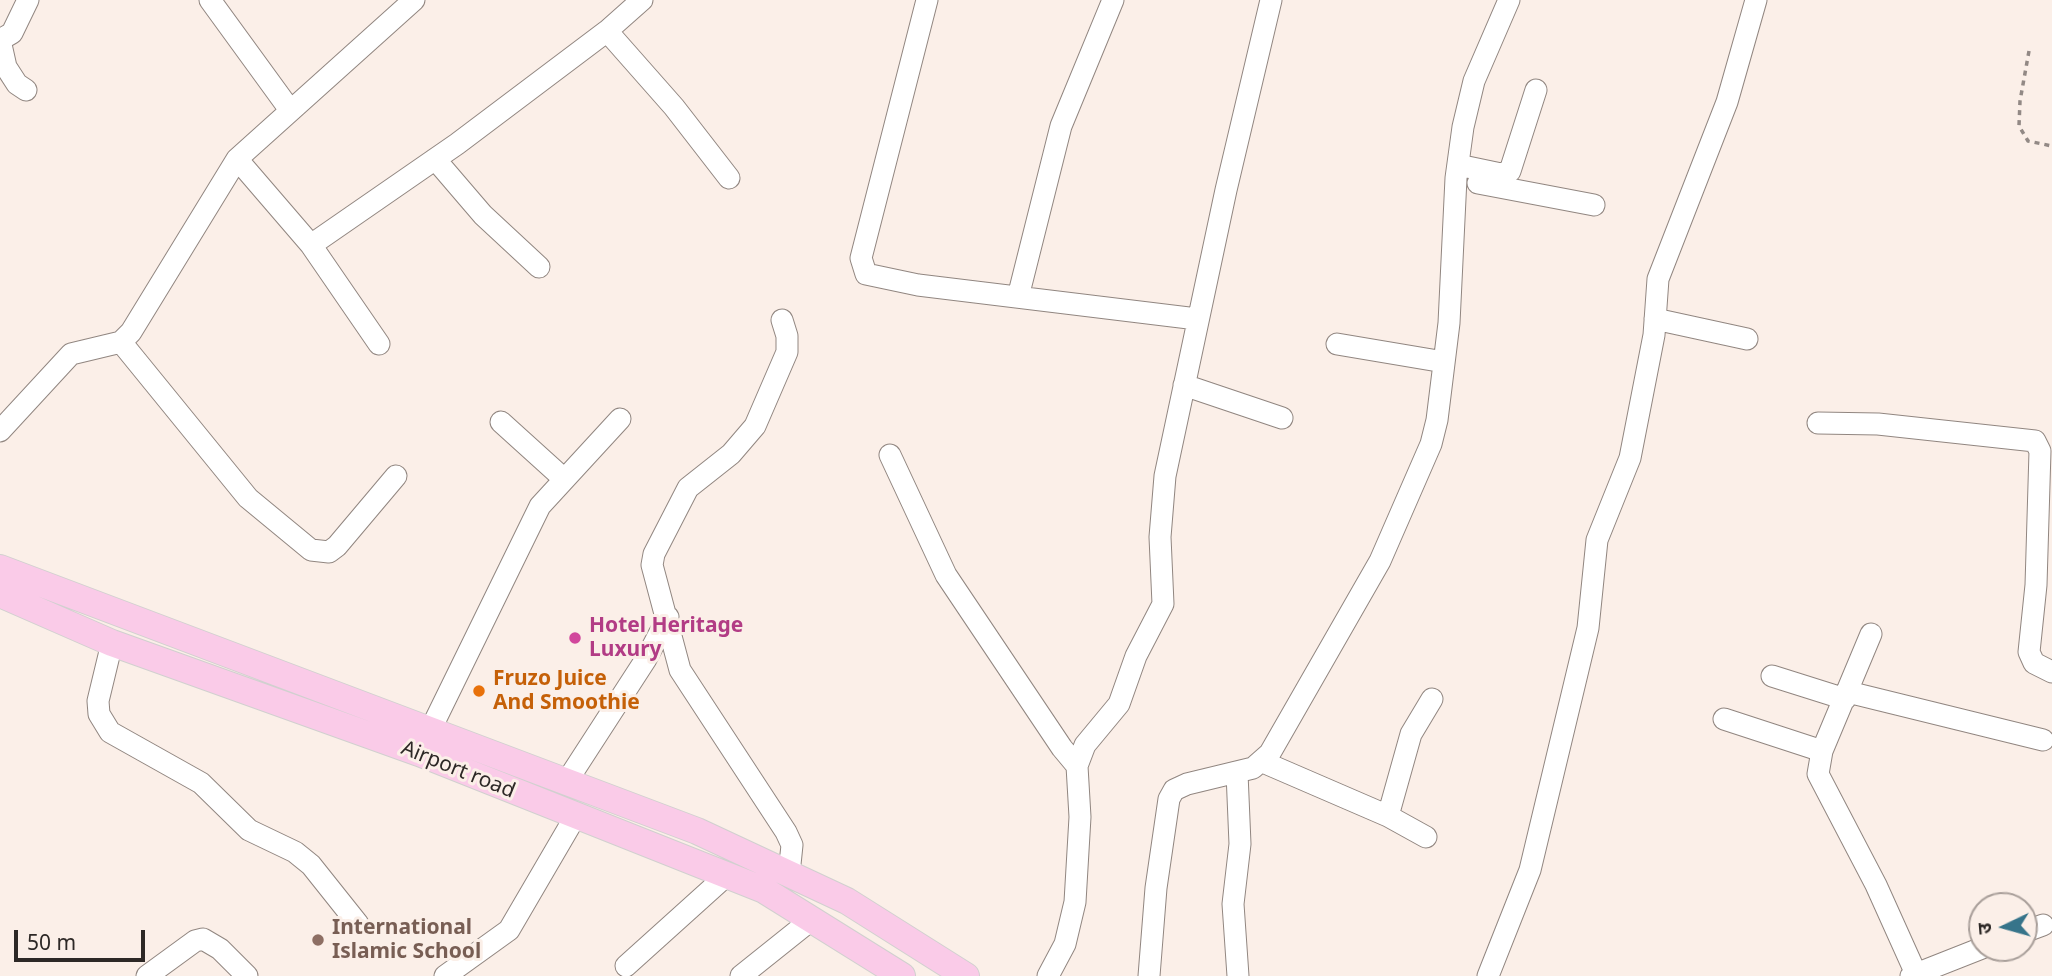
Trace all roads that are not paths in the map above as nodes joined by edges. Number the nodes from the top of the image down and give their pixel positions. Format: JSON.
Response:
{"nodes":[{"id":1,"x":28,"y":0,"type":"edge"},
{"id":2,"x":210,"y":0,"type":"edge"},
{"id":3,"x":414,"y":0,"type":"edge"},
{"id":4,"x":642,"y":0,"type":"edge"},
{"id":5,"x":928,"y":0,"type":"edge"},
{"id":6,"x":1113,"y":0,"type":"edge"},
{"id":7,"x":1271,"y":0,"type":"edge"},
{"id":8,"x":1509,"y":0,"type":"edge"},
{"id":9,"x":1756,"y":0,"type":"edge"},
{"id":10,"x":607,"y":31,"type":"junction"},
{"id":11,"x":0,"y":40,"type":"edge"},
{"id":12,"x":26,"y":90,"type":"dead end"},
{"id":13,"x":1536,"y":90,"type":"dead end"},
{"id":14,"x":290,"y":110,"type":"junction"},
{"id":15,"x":237,"y":159,"type":"junction"},
{"id":16,"x":435,"y":159,"type":"junction"},
{"id":17,"x":1457,"y":171,"type":"junction"},
{"id":18,"x":729,"y":178,"type":"dead end"},
{"id":19,"x":1594,"y":205,"type":"dead end"},
{"id":20,"x":311,"y":245,"type":"junction"},
{"id":21,"x":539,"y":267,"type":"dead end"},
{"id":22,"x":1018,"y":297,"type":"junction"},
{"id":23,"x":1197,"y":319,"type":"junction"},
{"id":24,"x":1655,"y":319,"type":"junction"},
{"id":25,"x":782,"y":320,"type":"dead end"},
{"id":26,"x":1747,"y":338,"type":"dead end"},
{"id":27,"x":121,"y":342,"type":"junction"},
{"id":28,"x":379,"y":344,"type":"dead end"},
{"id":29,"x":1337,"y":344,"type":"dead end"},
{"id":30,"x":1444,"y":362,"type":"junction"},
{"id":31,"x":1184,"y":385,"type":"junction"},
{"id":32,"x":1282,"y":418,"type":"dead end"},
{"id":33,"x":620,"y":419,"type":"dead end"},
{"id":34,"x":501,"y":422,"type":"dead end"},
{"id":35,"x":1818,"y":423,"type":"dead end"},
{"id":36,"x":0,"y":431,"type":"edge"},
{"id":37,"x":890,"y":455,"type":"dead end"},
{"id":38,"x":396,"y":476,"type":"dead end"},
{"id":39,"x":565,"y":479,"type":"junction"},
{"id":40,"x":0,"y":571,"type":"edge"},
{"id":41,"x":668,"y":617,"type":"junction"},
{"id":42,"x":1871,"y":634,"type":"dead end"},
{"id":43,"x":112,"y":643,"type":"junction"},
{"id":44,"x":2052,"y":672,"type":"edge"},
{"id":45,"x":1772,"y":676,"type":"dead end"},
{"id":46,"x":1846,"y":695,"type":"junction"},
{"id":47,"x":1432,"y":699,"type":"dead end"},
{"id":48,"x":1724,"y":719,"type":"dead end"},
{"id":49,"x":2043,"y":740,"type":"dead end"},
{"id":50,"x":424,"y":741,"type":"junction"},
{"id":51,"x":1822,"y":751,"type":"junction"},
{"id":52,"x":1263,"y":762,"type":"junction"},
{"id":53,"x":1077,"y":766,"type":"junction"},
{"id":54,"x":1237,"y":773,"type":"junction"},
{"id":55,"x":567,"y":781,"type":"junction"},
{"id":56,"x":1388,"y":816,"type":"junction"},
{"id":57,"x":575,"y":817,"type":"junction"},
{"id":58,"x":1426,"y":837,"type":"dead end"},
{"id":59,"x":789,"y":874,"type":"junction"},
{"id":60,"x":727,"y":875,"type":"junction"},
{"id":61,"x":811,"y":919,"type":"junction"},
{"id":62,"x":358,"y":925,"type":"dead end"},
{"id":63,"x":1968,"y":954,"type":"edge"},
{"id":64,"x":626,"y":966,"type":"dead end"},
{"id":65,"x":886,"y":972,"type":"edge"},
{"id":66,"x":1915,"y":975,"type":"edge"},
{"id":67,"x":147,"y":976,"type":"edge"},
{"id":68,"x":247,"y":976,"type":"edge"},
{"id":69,"x":445,"y":976,"type":"edge"},
{"id":70,"x":741,"y":976,"type":"edge"},
{"id":71,"x":966,"y":976,"type":"edge"},
{"id":72,"x":1048,"y":976,"type":"edge"},
{"id":73,"x":1149,"y":976,"type":"edge"},
{"id":74,"x":1238,"y":976,"type":"edge"},
{"id":75,"x":1488,"y":976,"type":"edge"}],
"edges":[{"from":1,"to":11,"type":"street"},
{"from":2,"to":14,"type":"street"},
{"from":3,"to":14,"type":"street"},
{"from":4,"to":10,"type":"street"},
{"from":5,"to":22,"type":"street"},
{"from":6,"to":22,"type":"street"},
{"from":7,"to":23,"type":"street"},
{"from":8,"to":17,"type":"street"},
{"from":9,"to":24,"type":"street"},
{"from":10,"to":16,"type":"street"},
{"from":10,"to":18,"type":"street"},
{"from":11,"to":12,"type":"street"},
{"from":13,"to":17,"type":"street"},
{"from":14,"to":15,"type":"street"},
{"from":15,"to":20,"type":"street"},
{"from":15,"to":27,"type":"street"},
{"from":16,"to":20,"type":"street"},
{"from":16,"to":21,"type":"street"},
{"from":17,"to":19,"type":"street"},
{"from":17,"to":30,"type":"street"},
{"from":20,"to":28,"type":"street"},
{"from":22,"to":23,"type":"street"},
{"from":23,"to":31,"type":"street"},
{"from":24,"to":26,"type":"street"},
{"from":24,"to":75,"type":"street"},
{"from":25,"to":41,"type":"street"},
{"from":27,"to":36,"type":"street"},
{"from":27,"to":38,"type":"street"},
{"from":29,"to":30,"type":"street"},
{"from":30,"to":52,"type":"street"},
{"from":31,"to":32,"type":"street"},
{"from":31,"to":53,"type":"street"},
{"from":33,"to":39,"type":"street"},
{"from":34,"to":39,"type":"street"},
{"from":35,"to":44,"type":"street"},
{"from":37,"to":53,"type":"street"},
{"from":39,"to":50,"type":"street"},
{"from":40,"to":43,"type":"main road","name":"Airport road"},
{"from":40,"to":50,"type":"main road"},
{"from":41,"to":55,"type":"street"},
{"from":41,"to":59,"type":"street"},
{"from":42,"to":46,"type":"street"},
{"from":43,"to":50,"type":"main road","name":"Airport road"},
{"from":43,"to":62,"type":"street"},
{"from":45,"to":46,"type":"street"},
{"from":46,"to":49,"type":"street"},
{"from":46,"to":51,"type":"street"},
{"from":47,"to":56,"type":"street"},
{"from":48,"to":51,"type":"street"},
{"from":50,"to":55,"type":"main road"},
{"from":50,"to":57,"type":"main road","name":"Airport road"},
{"from":51,"to":66,"type":"street"},
{"from":52,"to":54,"type":"street"},
{"from":52,"to":56,"type":"street"},
{"from":53,"to":72,"type":"street"},
{"from":54,"to":73,"type":"street"},
{"from":54,"to":74,"type":"street"},
{"from":55,"to":59,"type":"main road"},
{"from":56,"to":58,"type":"street"},
{"from":57,"to":60,"type":"main road","name":"Airport road"},
{"from":57,"to":69,"type":"street"},
{"from":59,"to":71,"type":"main road"},
{"from":60,"to":61,"type":"main road","name":"Airport road"},
{"from":60,"to":64,"type":"street"},
{"from":61,"to":65,"type":"main road","name":"Airport road"},
{"from":61,"to":70,"type":"street"},
{"from":63,"to":66,"type":"street"},
{"from":67,"to":68,"type":"street"}]}
